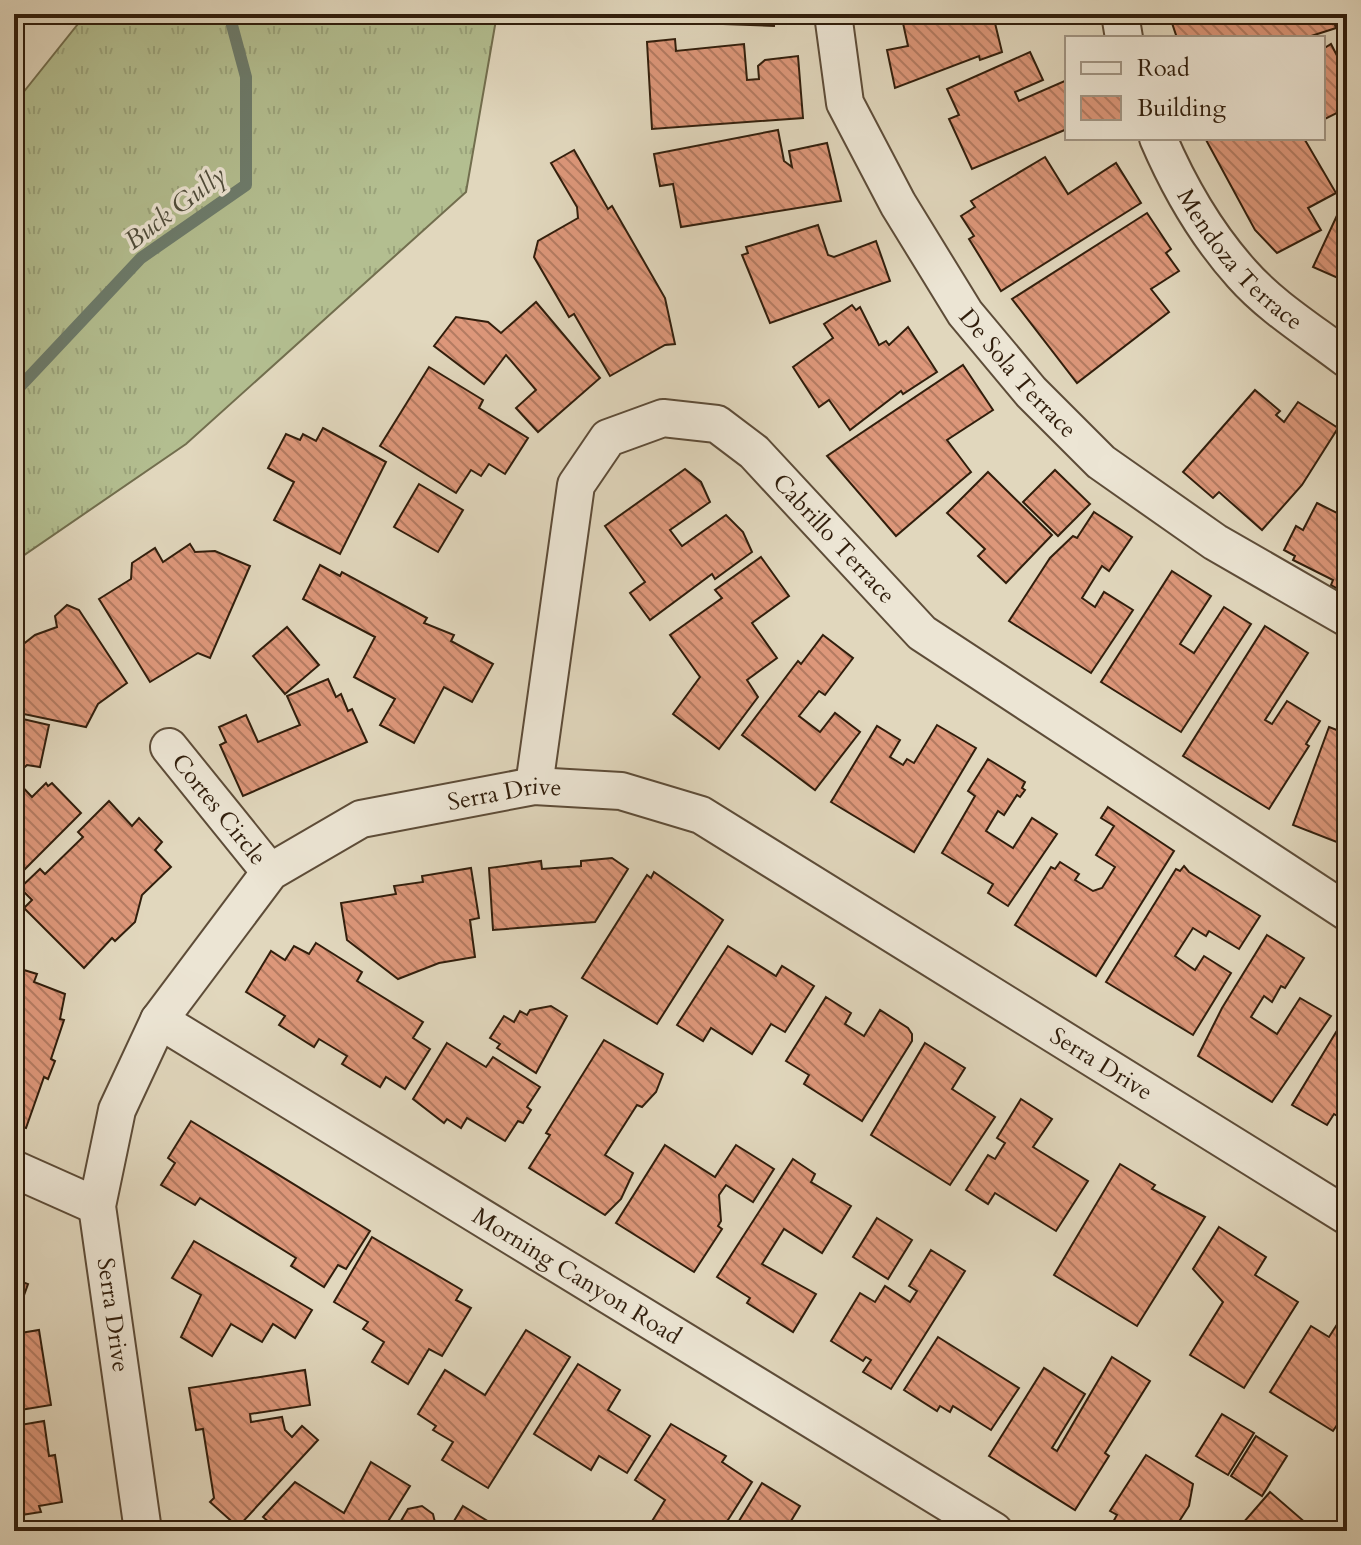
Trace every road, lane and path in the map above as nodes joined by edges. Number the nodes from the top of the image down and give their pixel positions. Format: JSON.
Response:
{"nodes":[{"id":1,"x":833,"y":14,"type":"edge"},
{"id":2,"x":1120,"y":14,"type":"edge"},
{"id":3,"x":1124,"y":36,"type":"edge"},
{"id":4,"x":1159,"y":140,"type":"edge"},
{"id":5,"x":1347,"y":359,"type":"edge"},
{"id":6,"x":1347,"y":618,"type":"edge"},
{"id":7,"x":169,"y":747,"type":"dead end"},
{"id":8,"x":534,"y":786,"type":"junction"},
{"id":9,"x":270,"y":872,"type":"junction"},
{"id":10,"x":1347,"y":912,"type":"edge"},
{"id":11,"x":159,"y":1020,"type":"junction"},
{"id":12,"x":14,"y":1169,"type":"edge"},
{"id":13,"x":97,"y":1206,"type":"junction"},
{"id":14,"x":1347,"y":1216,"type":"edge"},
{"id":15,"x":143,"y":1531,"type":"edge"},
{"id":16,"x":994,"y":1531,"type":"edge"}],
"edges":[{"from":1,"to":6,"type":"street","name":"De Sola Terrace"},
{"from":2,"to":3,"type":"street"},
{"from":4,"to":5,"type":"street","name":"Mendoza Terrace"},
{"from":7,"to":9,"type":"street","name":"Cortes Circle"},
{"from":8,"to":9,"type":"street","name":"Serra Drive"},
{"from":8,"to":10,"type":"street","name":"Cabrillo Terrace"},
{"from":8,"to":14,"type":"street","name":"Serra Drive"},
{"from":9,"to":11,"type":"street","name":"Serra Drive"},
{"from":11,"to":13,"type":"street","name":"Serra Drive"},
{"from":11,"to":16,"type":"street","name":"Morning Canyon Road"},
{"from":12,"to":13,"type":"street"},
{"from":13,"to":15,"type":"street","name":"Serra Drive"}]}
